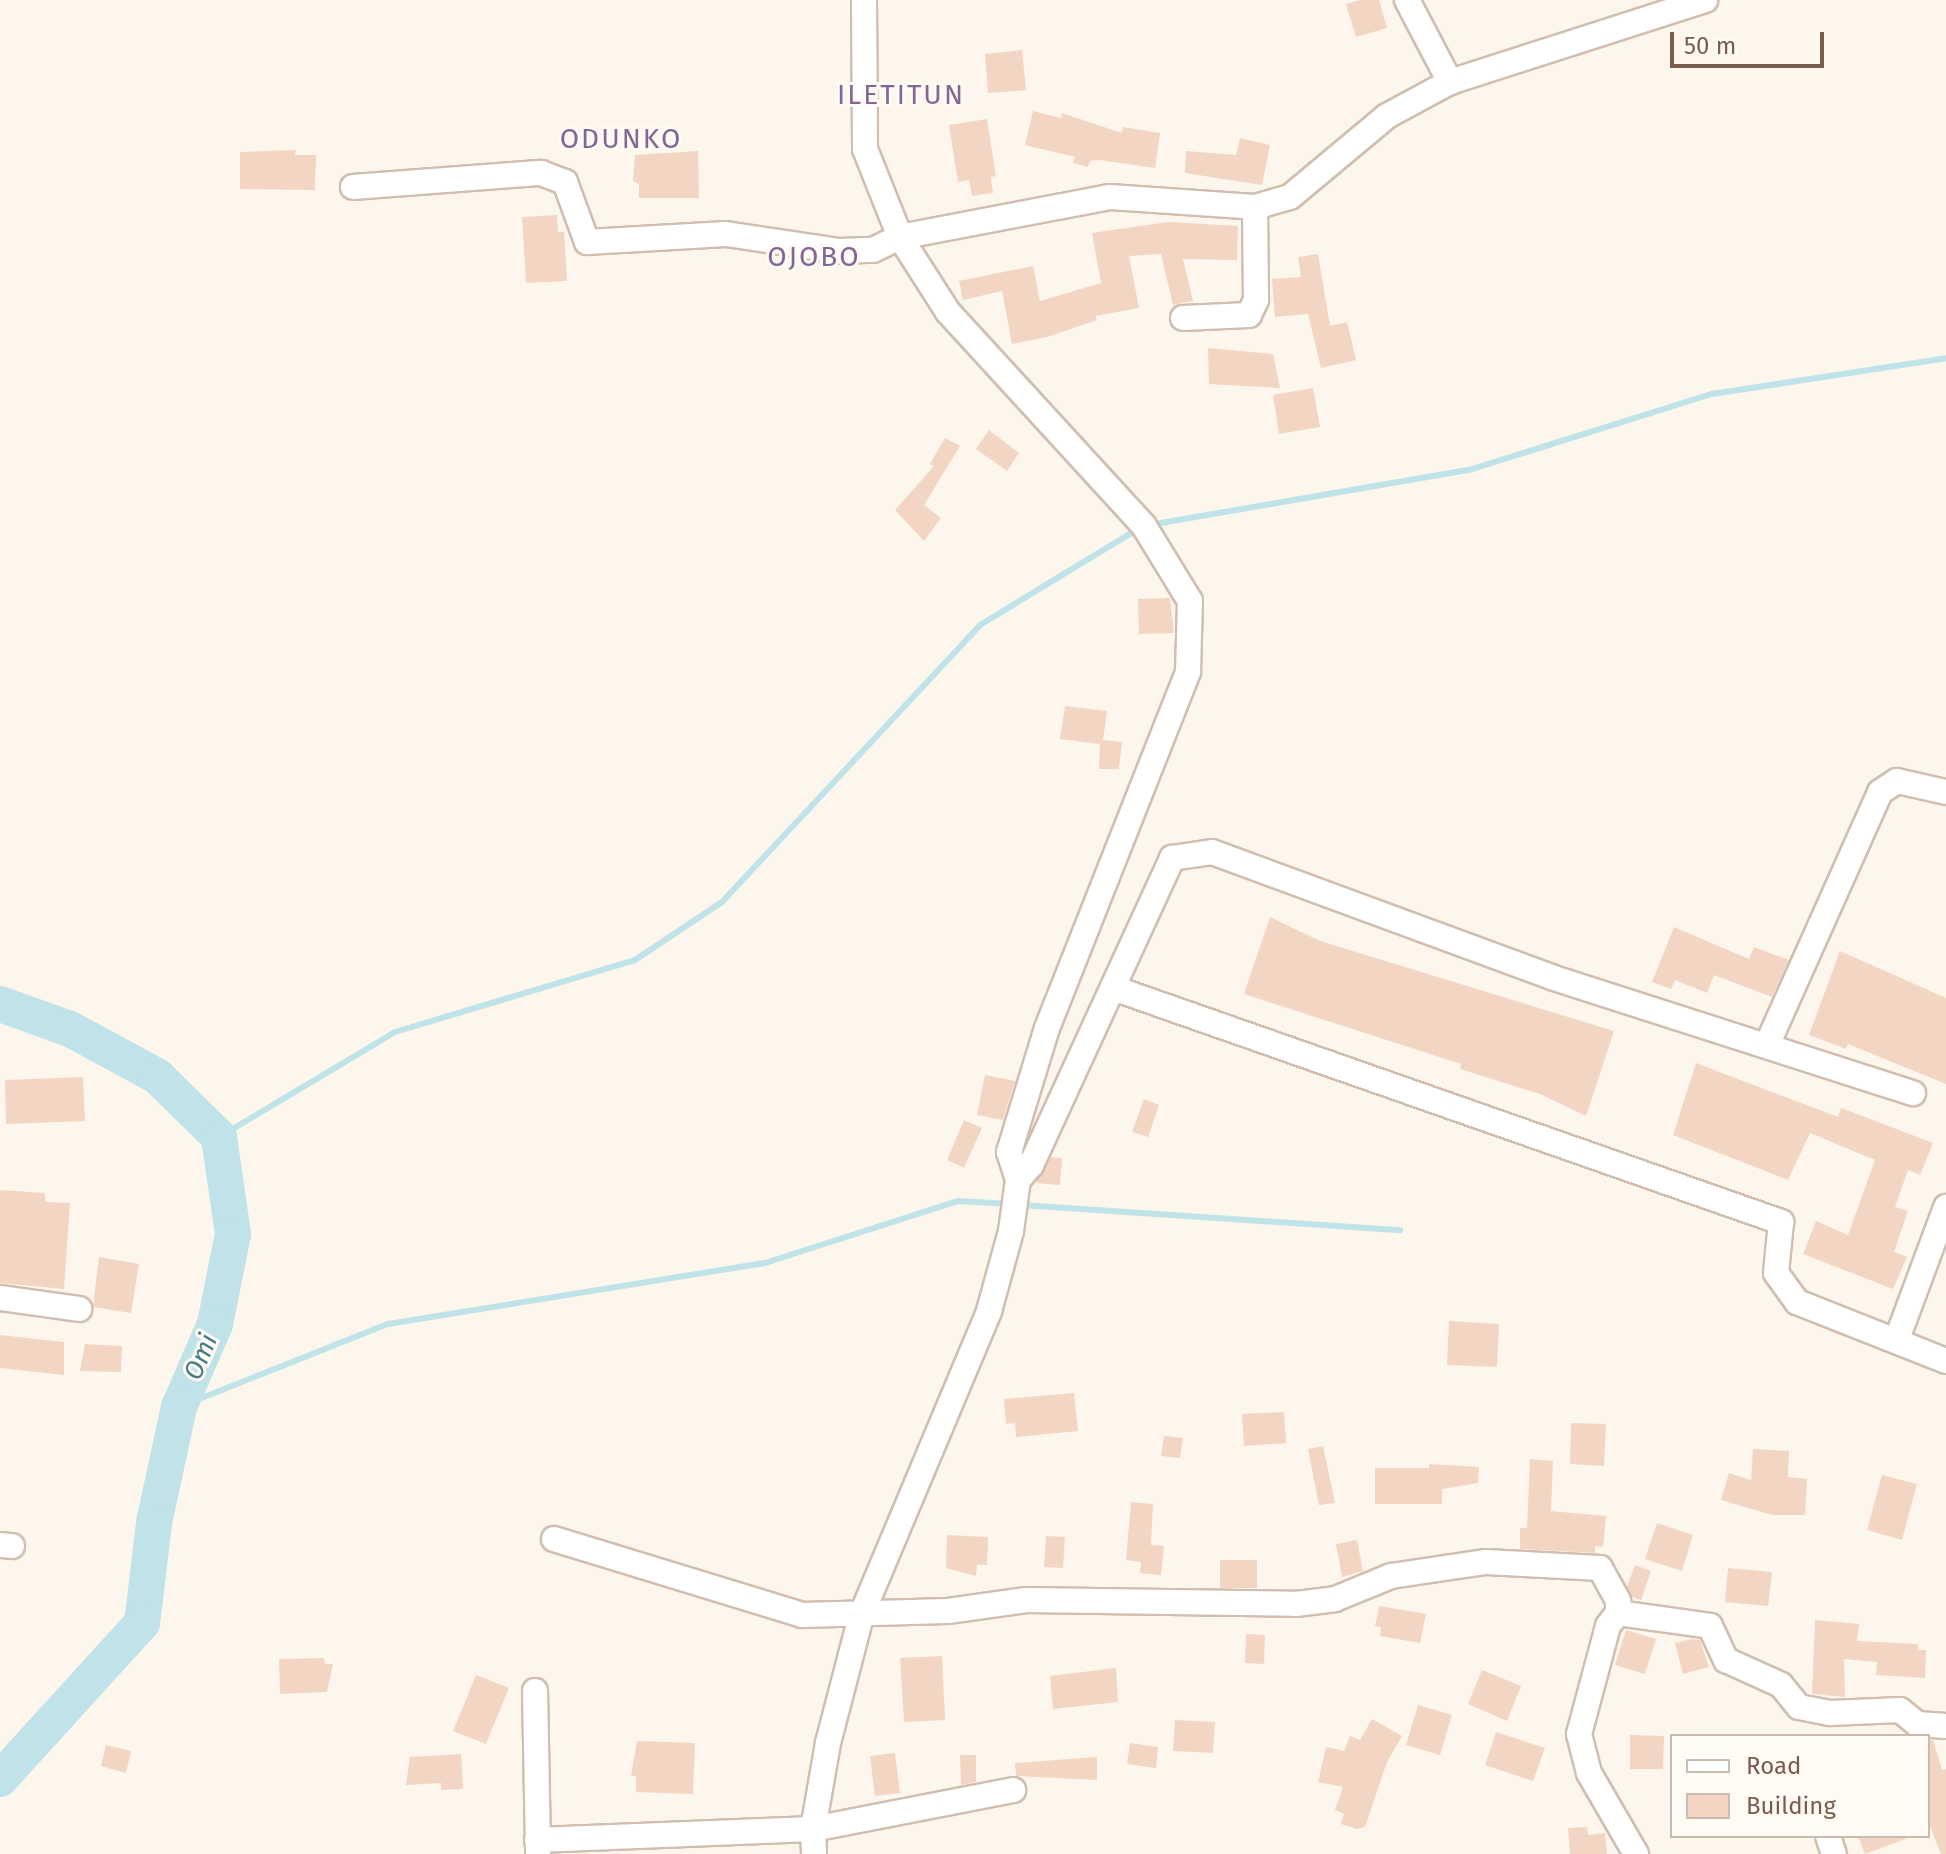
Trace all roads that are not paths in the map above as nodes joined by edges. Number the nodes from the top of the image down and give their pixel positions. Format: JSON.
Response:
{"nodes":[{"id":1,"x":864,"y":0,"type":"edge"},
{"id":2,"x":1407,"y":0,"type":"edge"},
{"id":3,"x":1705,"y":0,"type":"edge"},
{"id":4,"x":1675,"y":3,"type":"edge"},
{"id":5,"x":1450,"y":82,"type":"junction"},
{"id":6,"x":353,"y":187,"type":"dead end"},
{"id":7,"x":1255,"y":207,"type":"junction"},
{"id":8,"x":900,"y":237,"type":"junction"},
{"id":9,"x":1183,"y":318,"type":"dead end"},
{"id":10,"x":1946,"y":792,"type":"edge"},
{"id":11,"x":1116,"y":989,"type":"junction"},
{"id":12,"x":1767,"y":1045,"type":"junction"},
{"id":13,"x":1913,"y":1093,"type":"dead end"},
{"id":14,"x":1017,"y":1190,"type":"junction"},
{"id":15,"x":1946,"y":1207,"type":"edge"},
{"id":16,"x":0,"y":1298,"type":"edge"},
{"id":17,"x":79,"y":1309,"type":"dead end"},
{"id":18,"x":1897,"y":1339,"type":"junction"},
{"id":19,"x":1946,"y":1361,"type":"edge"},
{"id":20,"x":554,"y":1539,"type":"dead end"},
{"id":21,"x":1618,"y":1613,"type":"junction"},
{"id":22,"x":861,"y":1616,"type":"junction"},
{"id":23,"x":535,"y":1691,"type":"dead end"},
{"id":24,"x":1946,"y":1726,"type":"edge"},
{"id":25,"x":1908,"y":1730,"type":"edge"},
{"id":26,"x":1013,"y":1790,"type":"dead end"},
{"id":27,"x":813,"y":1829,"type":"junction"},
{"id":28,"x":538,"y":1847,"type":"edge"},
{"id":29,"x":814,"y":1854,"type":"edge"},
{"id":30,"x":1636,"y":1854,"type":"edge"}],
"edges":[{"from":1,"to":8,"type":"street"},
{"from":2,"to":5,"type":"street"},
{"from":3,"to":4,"type":"street"},
{"from":4,"to":5,"type":"street"},
{"from":5,"to":7,"type":"street"},
{"from":6,"to":8,"type":"street"},
{"from":7,"to":8,"type":"street"},
{"from":7,"to":9,"type":"street"},
{"from":8,"to":14,"type":"street"},
{"from":10,"to":12,"type":"street"},
{"from":11,"to":12,"type":"street"},
{"from":11,"to":14,"type":"street"},
{"from":11,"to":18,"type":"street"},
{"from":12,"to":13,"type":"street"},
{"from":14,"to":22,"type":"street"},
{"from":15,"to":18,"type":"street"},
{"from":16,"to":17,"type":"street"},
{"from":18,"to":19,"type":"street"},
{"from":20,"to":22,"type":"street"},
{"from":21,"to":22,"type":"street"},
{"from":21,"to":25,"type":"street"},
{"from":21,"to":30,"type":"street"},
{"from":22,"to":27,"type":"street"},
{"from":23,"to":28,"type":"street"},
{"from":24,"to":25,"type":"street"},
{"from":26,"to":27,"type":"street"},
{"from":27,"to":28,"type":"street"},
{"from":27,"to":29,"type":"street"}]}
